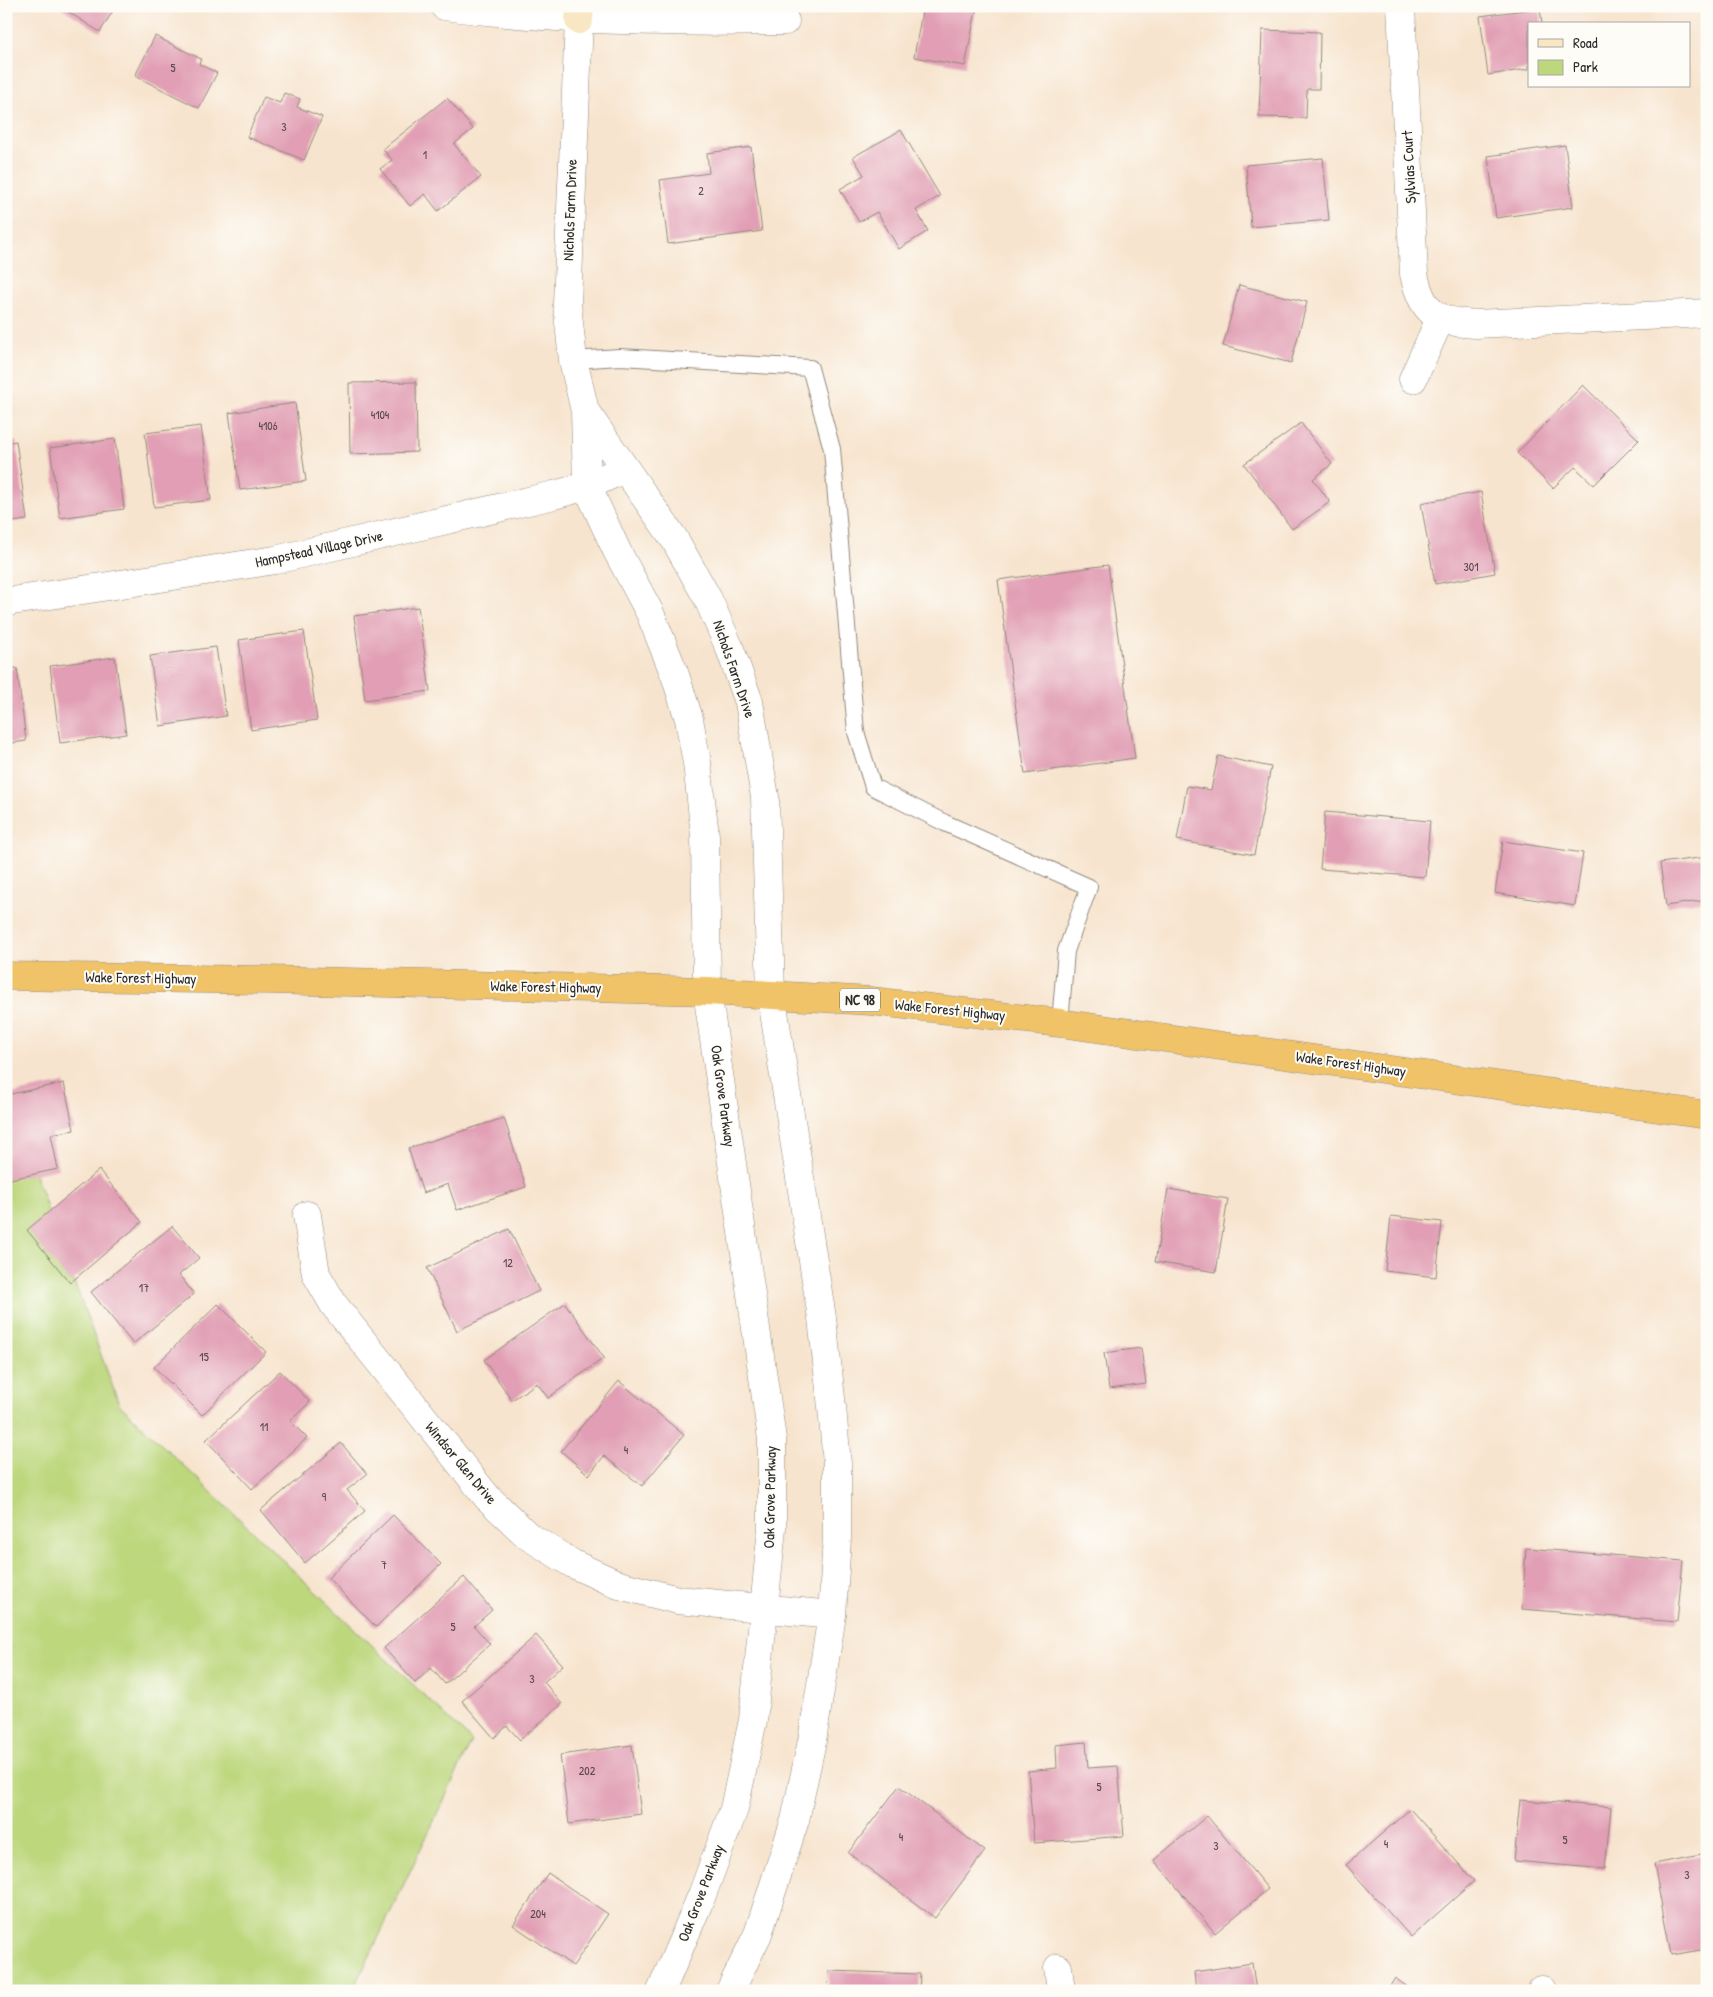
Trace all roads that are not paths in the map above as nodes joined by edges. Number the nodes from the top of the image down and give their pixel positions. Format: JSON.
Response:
{"nodes":[{"id":1,"x":444,"y":6,"type":"edge"},
{"id":2,"x":1401,"y":6,"type":"edge"},
{"id":3,"x":580,"y":13,"type":"edge"},
{"id":4,"x":785,"y":21,"type":"dead end"},
{"id":5,"x":1707,"y":313,"type":"edge"},
{"id":6,"x":1440,"y":319,"type":"junction"},
{"id":7,"x":573,"y":360,"type":"junction"},
{"id":8,"x":1413,"y":379,"type":"dead end"},
{"id":9,"x":584,"y":411,"type":"junction"},
{"id":10,"x":624,"y":469,"type":"junction"},
{"id":11,"x":587,"y":486,"type":"junction"},
{"id":12,"x":6,"y":602,"type":"edge"},
{"id":13,"x":6,"y":976,"type":"edge"},
{"id":14,"x":707,"y":991,"type":"junction"},
{"id":15,"x":772,"y":993,"type":"junction"},
{"id":16,"x":1060,"y":1023,"type":"junction"},
{"id":17,"x":1707,"y":1115,"type":"edge"},
{"id":18,"x":307,"y":1215,"type":"dead end"},
{"id":19,"x":764,"y":1608,"type":"junction"},
{"id":20,"x":832,"y":1615,"type":"junction"},
{"id":21,"x":661,"y":1991,"type":"edge"},
{"id":22,"x":730,"y":1991,"type":"edge"}],
"edges":[{"from":1,"to":3,"type":"street"},
{"from":2,"to":6,"type":"street","name":"Sylvias Court"},
{"from":3,"to":4,"type":"street"},
{"from":3,"to":7,"type":"street","name":"Nichols Farm Drive"},
{"from":5,"to":6,"type":"street"},
{"from":6,"to":8,"type":"street"},
{"from":7,"to":9,"type":"street","name":"Nichols Farm Drive"},
{"from":7,"to":16,"type":"lane"},
{"from":9,"to":10,"type":"street","name":"Nichols Farm Drive"},
{"from":9,"to":11,"type":"street","name":"Nichols Farm Drive"},
{"from":10,"to":11,"type":"street","name":"Hampstead Village Drive"},
{"from":10,"to":15,"type":"street","name":"Nichols Farm Drive"},
{"from":11,"to":12,"type":"street","name":"Hampstead Village Drive"},
{"from":11,"to":14,"type":"street","name":"Nichols Farm Drive"},
{"from":13,"to":14,"type":"highway","name":"Wake Forest Highway","number":"NC 98"},
{"from":14,"to":15,"type":"highway","name":"Wake Forest Highway","number":"NC 98"},
{"from":14,"to":19,"type":"street","name":"Oak Grove Parkway"},
{"from":15,"to":16,"type":"highway","name":"Wake Forest Highway","number":"NC 98"},
{"from":15,"to":20,"type":"street"},
{"from":16,"to":17,"type":"highway","name":"Wake Forest Highway","number":"NC 98"},
{"from":18,"to":19,"type":"street","name":"Windsor Glen Drive"},
{"from":19,"to":20,"type":"street","name":"Windsor Glen Drive"},
{"from":19,"to":21,"type":"street","name":"Oak Grove Parkway"},
{"from":20,"to":22,"type":"street"}]}
